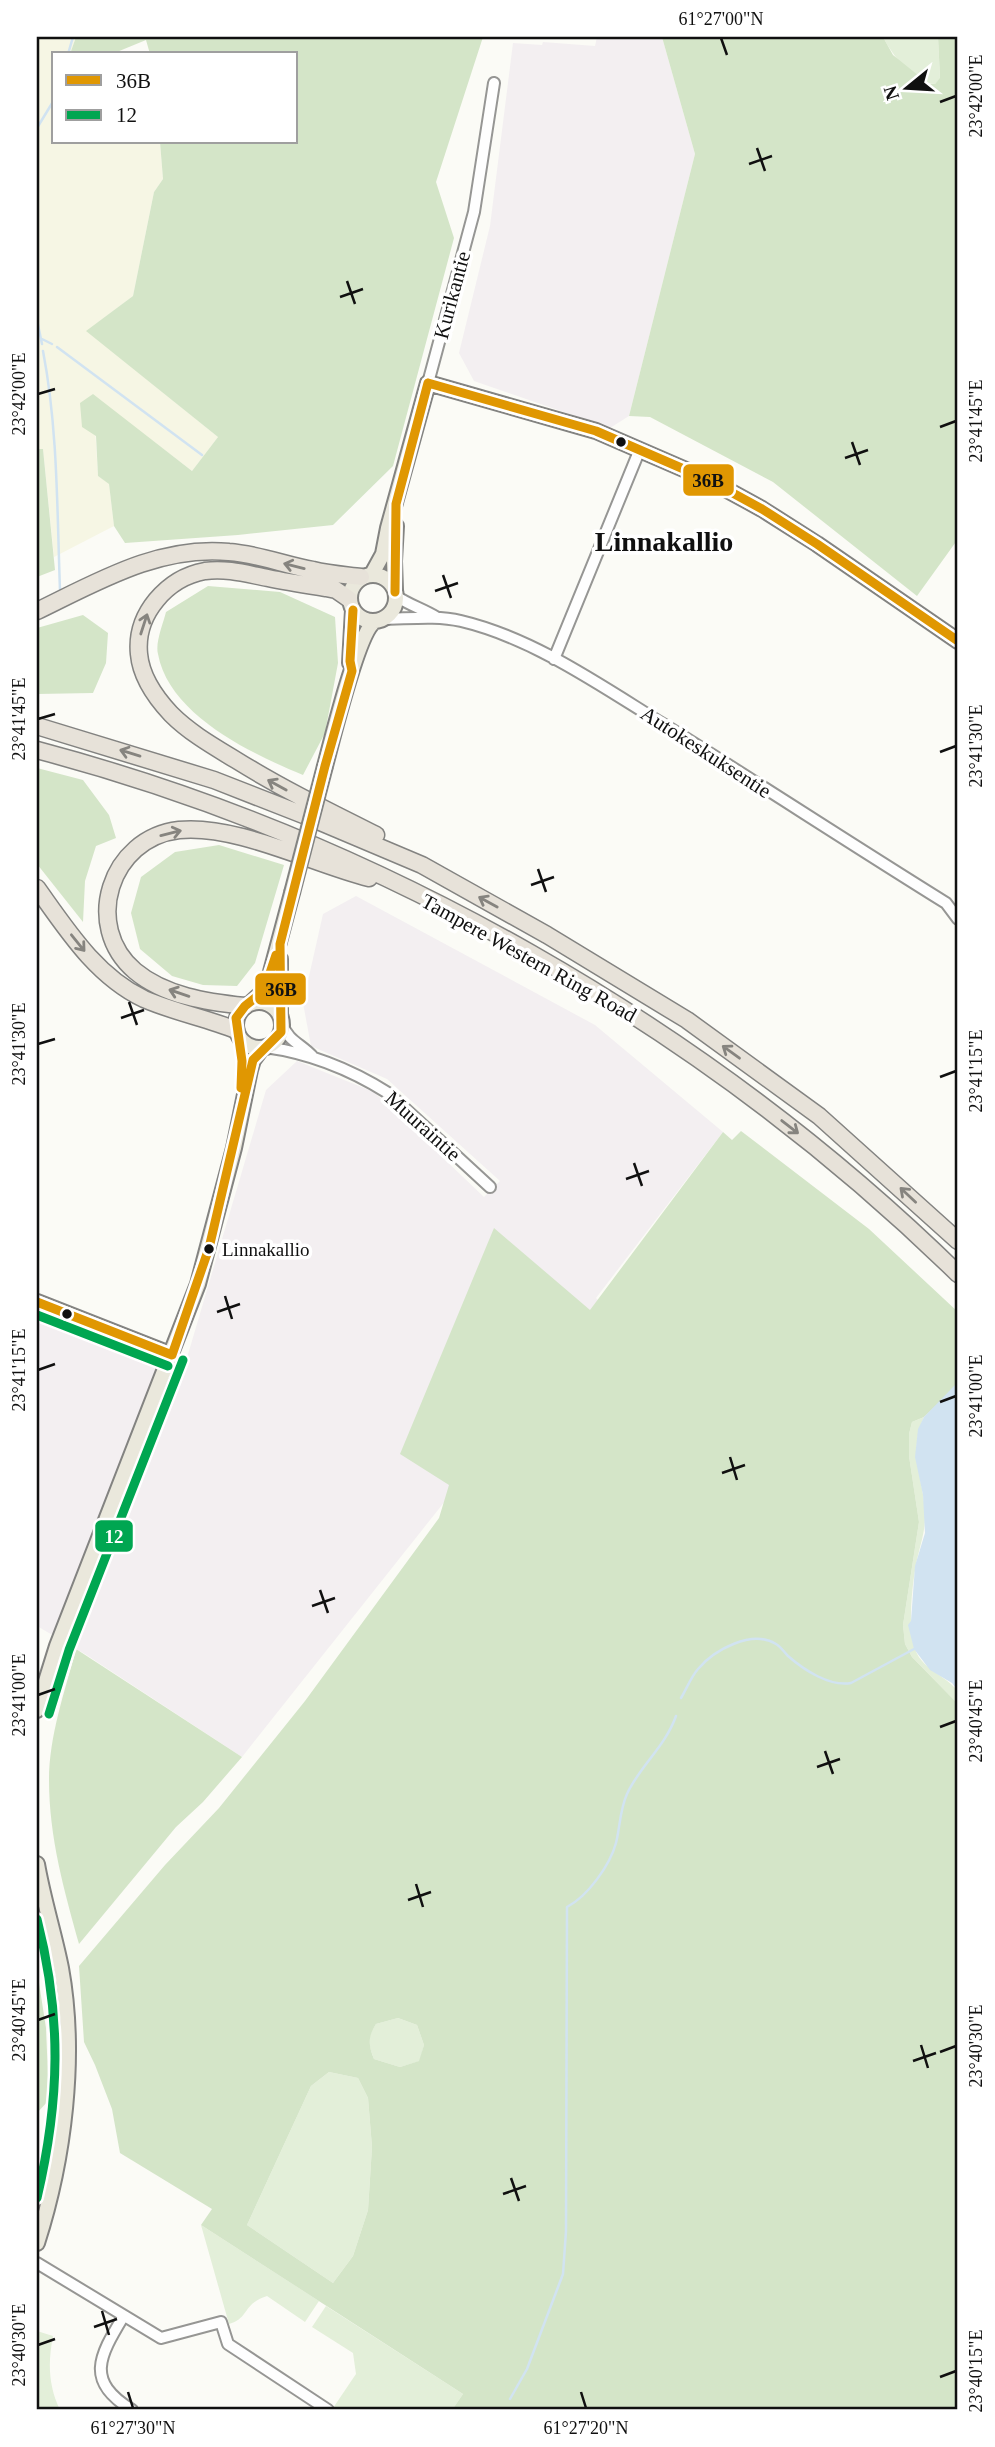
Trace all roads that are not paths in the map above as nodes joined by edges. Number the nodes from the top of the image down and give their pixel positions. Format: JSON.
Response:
{"nodes":[{"id":1,"x":494,"y":83,"type":"dead end"},
{"id":2,"x":428,"y":383,"type":"junction"},
{"id":3,"x":640,"y":449,"type":"junction"},
{"id":4,"x":396,"y":504,"type":"junction"},
{"id":5,"x":366,"y":575,"type":"junction"},
{"id":6,"x":396,"y":594,"type":"junction"},
{"id":7,"x":351,"y":605,"type":"junction"},
{"id":8,"x":37,"y":611,"type":"edge"},
{"id":9,"x":436,"y":617,"type":"junction"},
{"id":10,"x":378,"y":620,"type":"junction"},
{"id":11,"x":958,"y":641,"type":"edge"},
{"id":12,"x":554,"y":659,"type":"junction"},
{"id":13,"x":352,"y":671,"type":"junction"},
{"id":14,"x":37,"y":726,"type":"edge"},
{"id":15,"x":37,"y":750,"type":"edge"},
{"id":16,"x":422,"y":865,"type":"junction"},
{"id":17,"x":398,"y":885,"type":"junction"},
{"id":18,"x":37,"y":888,"type":"edge"},
{"id":19,"x":958,"y":919,"type":"edge"},
{"id":20,"x":280,"y":944,"type":"junction"},
{"id":21,"x":249,"y":1004,"type":"junction"},
{"id":22,"x":281,"y":1021,"type":"junction"},
{"id":23,"x":237,"y":1034,"type":"junction"},
{"id":24,"x":263,"y":1048,"type":"junction"},
{"id":25,"x":312,"y":1056,"type":"junction"},
{"id":26,"x":241,"y":1108,"type":"junction"},
{"id":27,"x":490,"y":1186,"type":"dead end"},
{"id":28,"x":958,"y":1241,"type":"edge"},
{"id":29,"x":958,"y":1274,"type":"edge"},
{"id":30,"x":37,"y":1302,"type":"edge"},
{"id":31,"x":172,"y":1355,"type":"junction"},
{"id":32,"x":37,"y":1710,"type":"edge"},
{"id":33,"x":37,"y":1864,"type":"edge"},
{"id":34,"x":37,"y":2243,"type":"edge"},
{"id":35,"x":37,"y":2263,"type":"edge"},
{"id":36,"x":123,"y":2317,"type":"junction"},
{"id":37,"x":132,"y":2410,"type":"edge"},
{"id":38,"x":328,"y":2410,"type":"edge"}],
"edges":[{"from":1,"to":2,"type":"street","name":"Kurikantie"},
{"from":2,"to":3,"type":"main road"},
{"from":2,"to":4,"type":"main road","name":"Kurikantie"},
{"from":3,"to":11,"type":"main road"},
{"from":3,"to":12,"type":"street"},
{"from":4,"to":5,"type":"main road","name":"Kurikantie"},
{"from":4,"to":6,"type":"main road","name":"Kurikantie"},
{"from":5,"to":6,"type":"main road"},
{"from":5,"to":7,"type":"main road"},
{"from":5,"to":8,"type":"highway","one_way":true},
{"from":6,"to":9,"type":"street","name":"Autokeskuksentie"},
{"from":6,"to":10,"type":"main road"},
{"from":7,"to":10,"type":"main road"},
{"from":7,"to":13,"type":"main road"},
{"from":16,"to":7,"type":"highway","one_way":true},
{"from":9,"to":10,"type":"street","name":"Autokeskuksentie"},
{"from":9,"to":12,"type":"street","name":"Autokeskuksentie"},
{"from":10,"to":13,"type":"main road"},
{"from":12,"to":19,"type":"street","name":"Autokeskuksentie"},
{"from":13,"to":20,"type":"main road","bridge":true},
{"from":16,"to":14,"type":"highway","name":"Tampere Western Ring Road","one_way":true},
{"from":15,"to":17,"type":"highway","name":"Tampere Western Ring Road"},
{"from":28,"to":16,"type":"highway","name":"Tampere Western Ring Road","one_way":true},
{"from":21,"to":17,"type":"highway","one_way":true},
{"from":17,"to":29,"type":"highway","name":"Tampere Western Ring Road","one_way":true},
{"from":18,"to":23,"type":"highway","one_way":true},
{"from":20,"to":21,"type":"main road"},
{"from":20,"to":22,"type":"main road"},
{"from":21,"to":22,"type":"main road"},
{"from":21,"to":23,"type":"main road"},
{"from":22,"to":24,"type":"main road"},
{"from":22,"to":25,"type":"street","name":"Muuraintie"},
{"from":23,"to":24,"type":"main road"},
{"from":23,"to":26,"type":"main road"},
{"from":24,"to":25,"type":"street","name":"Muuraintie"},
{"from":24,"to":26,"type":"main road"},
{"from":25,"to":27,"type":"street","name":"Muuraintie"},
{"from":26,"to":31,"type":"main road"},
{"from":30,"to":31,"type":"main road"},
{"from":31,"to":32,"type":"main road"},
{"from":33,"to":34,"type":"main road"},
{"from":35,"to":36,"type":"street"},
{"from":36,"to":37,"type":"street"},
{"from":36,"to":38,"type":"street"}]}
